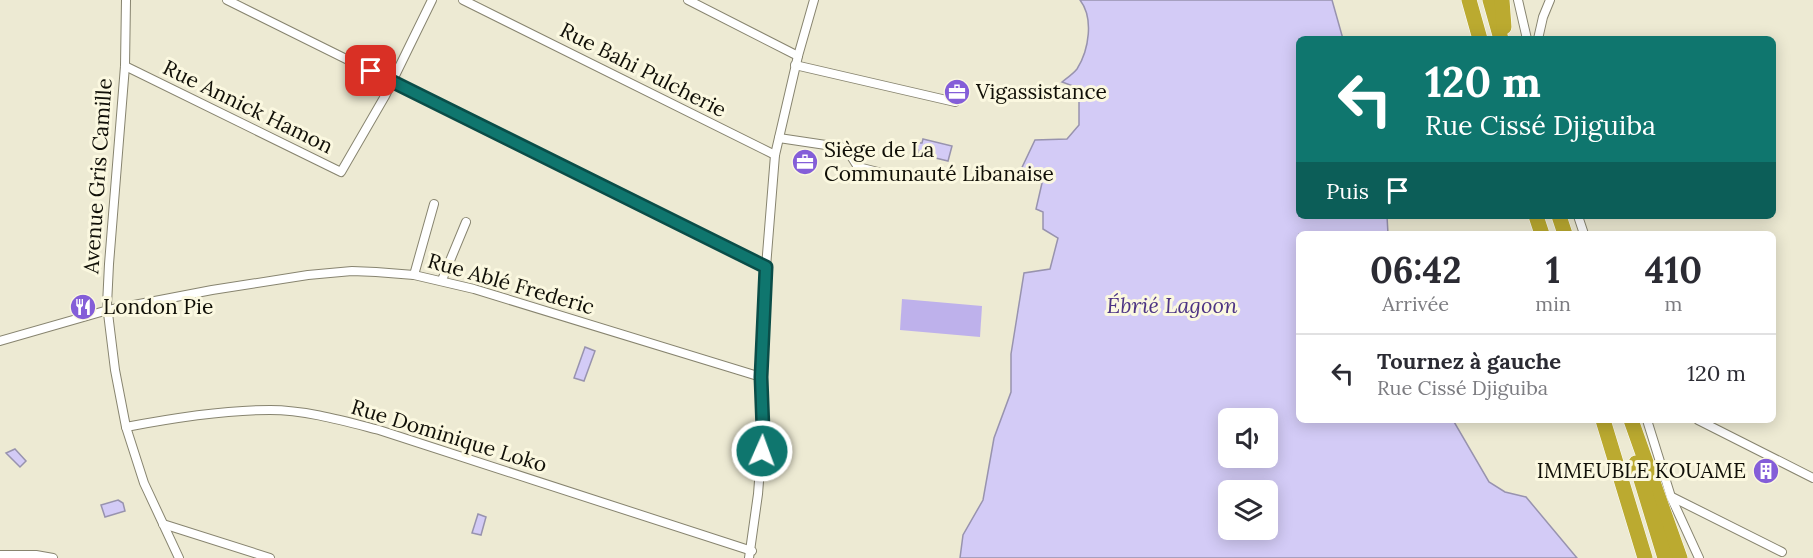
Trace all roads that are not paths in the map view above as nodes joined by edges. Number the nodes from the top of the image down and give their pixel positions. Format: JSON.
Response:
{"nodes":[{"id":1,"x":126,"y":0,"type":"edge"},
{"id":2,"x":227,"y":0,"type":"edge"},
{"id":3,"x":432,"y":0,"type":"edge"},
{"id":4,"x":464,"y":0,"type":"edge"},
{"id":5,"x":688,"y":0,"type":"edge"},
{"id":6,"x":814,"y":0,"type":"edge"},
{"id":7,"x":1467,"y":0,"type":"edge"},
{"id":8,"x":1490,"y":0,"type":"edge"},
{"id":9,"x":1502,"y":0,"type":"edge"},
{"id":10,"x":1518,"y":0,"type":"edge"},
{"id":11,"x":1550,"y":0,"type":"edge"},
{"id":12,"x":1478,"y":35,"type":"edge"},
{"id":13,"x":1502,"y":36,"type":"edge"},
{"id":14,"x":1503,"y":36,"type":"edge"},
{"id":15,"x":1526,"y":36,"type":"edge"},
{"id":16,"x":1539,"y":36,"type":"edge"},
{"id":17,"x":796,"y":61,"type":"junction"},
{"id":18,"x":125,"y":66,"type":"junction"},
{"id":19,"x":392,"y":82,"type":"junction"},
{"id":20,"x":955,"y":102,"type":"dead end"},
{"id":21,"x":779,"y":138,"type":"junction"},
{"id":22,"x":775,"y":155,"type":"junction"},
{"id":23,"x":894,"y":176,"type":"dead end"},
{"id":24,"x":434,"y":204,"type":"dead end"},
{"id":25,"x":466,"y":222,"type":"dead end"},
{"id":26,"x":766,"y":267,"type":"junction"},
{"id":27,"x":414,"y":275,"type":"junction"},
{"id":28,"x":442,"y":280,"type":"junction"},
{"id":29,"x":108,"y":310,"type":"junction"},
{"id":30,"x":0,"y":341,"type":"edge"},
{"id":31,"x":761,"y":377,"type":"junction"},
{"id":32,"x":1604,"y":423,"type":"edge"},
{"id":33,"x":1624,"y":423,"type":"edge"},
{"id":34,"x":1632,"y":423,"type":"edge"},
{"id":35,"x":1648,"y":423,"type":"edge"},
{"id":36,"x":1704,"y":423,"type":"edge"},
{"id":37,"x":126,"y":427,"type":"junction"},
{"id":38,"x":1813,"y":478,"type":"edge"},
{"id":39,"x":1671,"y":496,"type":"junction"},
{"id":40,"x":162,"y":524,"type":"junction"},
{"id":41,"x":1782,"y":552,"type":"dead end"},
{"id":42,"x":0,"y":555,"type":"edge"},
{"id":43,"x":750,"y":555,"type":"edge"},
{"id":44,"x":53,"y":558,"type":"edge"},
{"id":45,"x":179,"y":558,"type":"edge"},
{"id":46,"x":270,"y":558,"type":"edge"},
{"id":47,"x":1645,"y":558,"type":"edge"},
{"id":48,"x":1665,"y":558,"type":"edge"},
{"id":49,"x":1680,"y":558,"type":"edge"},
{"id":50,"x":1699,"y":558,"type":"edge"}],
"edges":[{"from":1,"to":18,"type":"street","name":"Avenue Gris Camille"},
{"from":2,"to":19,"type":"street"},
{"from":3,"to":19,"type":"street","name":"Rue Annick Hamon"},
{"from":4,"to":22,"type":"street","name":"Rue Bahi Pulcherie"},
{"from":5,"to":17,"type":"street"},
{"from":6,"to":17,"type":"street"},
{"from":7,"to":12,"type":"highway"},
{"from":8,"to":13,"type":"highway"},
{"from":9,"to":14,"type":"highway"},
{"from":10,"to":15,"type":"street"},
{"from":11,"to":16,"type":"street"},
{"from":17,"to":20,"type":"street"},
{"from":17,"to":21,"type":"street"},
{"from":18,"to":19,"type":"street","name":"Rue Annick Hamon"},
{"from":18,"to":29,"type":"street","name":"Avenue Gris Camille"},
{"from":19,"to":26,"type":"street"},
{"from":21,"to":22,"type":"street"},
{"from":21,"to":23,"type":"street"},
{"from":22,"to":26,"type":"street"},
{"from":24,"to":27,"type":"street"},
{"from":25,"to":28,"type":"street"},
{"from":26,"to":31,"type":"street"},
{"from":27,"to":28,"type":"street","name":"Rue Ablé Frederic"},
{"from":27,"to":29,"type":"street","name":"Rue Ablé Frederic"},
{"from":28,"to":31,"type":"street","name":"Rue Ablé Frederic"},
{"from":29,"to":30,"type":"street","name":"Rue Ablé Frederic"},
{"from":29,"to":37,"type":"street","name":"Avenue Gris Camille"},
{"from":31,"to":43,"type":"street"},
{"from":32,"to":47,"type":"highway"},
{"from":33,"to":48,"type":"highway"},
{"from":34,"to":49,"type":"highway"},
{"from":35,"to":39,"type":"street"},
{"from":36,"to":38,"type":"street"},
{"from":37,"to":40,"type":"street","name":"Avenue Gris Camille"},
{"from":37,"to":43,"type":"street","name":"Rue Dominique Loko"},
{"from":39,"to":41,"type":"street"},
{"from":39,"to":50,"type":"street"},
{"from":40,"to":45,"type":"street","name":"Avenue Gris Camille"},
{"from":40,"to":46,"type":"street"},
{"from":42,"to":44,"type":"street"}]}
